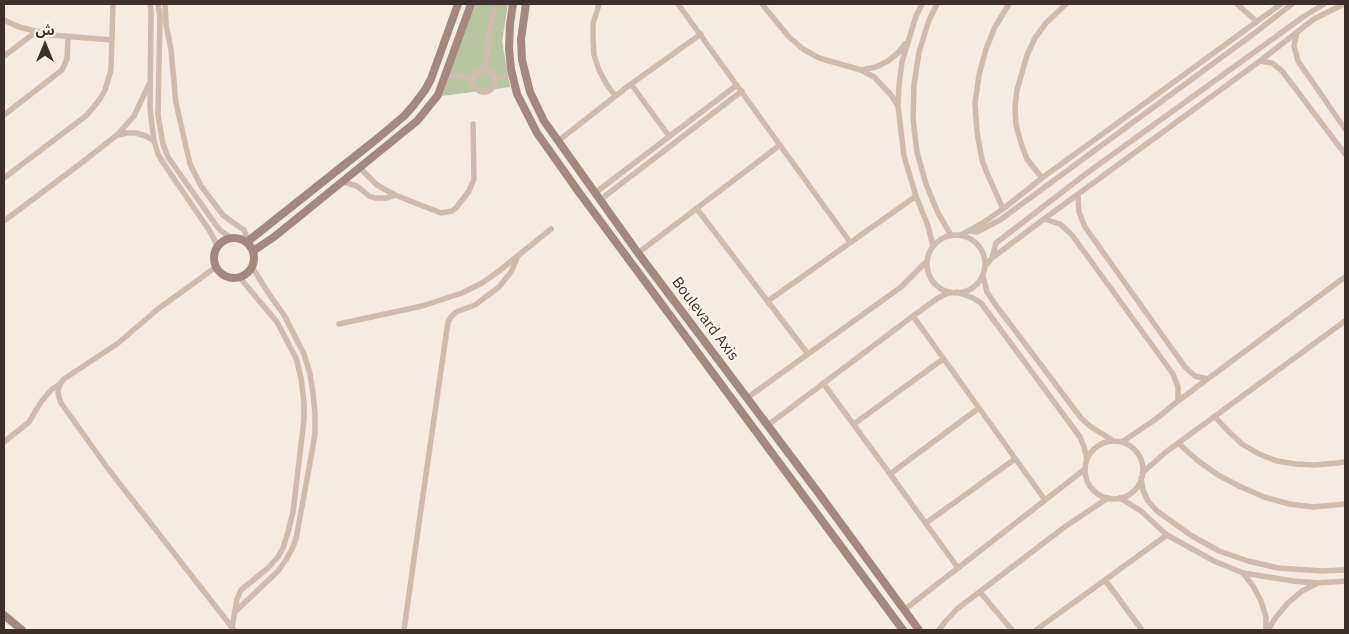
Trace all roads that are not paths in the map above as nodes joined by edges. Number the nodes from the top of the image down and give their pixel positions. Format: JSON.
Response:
{"nodes":[{"id":1,"x":113,"y":4,"type":"edge"},
{"id":2,"x":150,"y":4,"type":"edge"},
{"id":3,"x":158,"y":4,"type":"edge"},
{"id":4,"x":165,"y":4,"type":"edge"},
{"id":5,"x":458,"y":4,"type":"edge"},
{"id":6,"x":471,"y":4,"type":"edge"},
{"id":7,"x":496,"y":4,"type":"edge"},
{"id":8,"x":513,"y":4,"type":"edge"},
{"id":9,"x":526,"y":4,"type":"edge"},
{"id":10,"x":600,"y":4,"type":"edge"},
{"id":11,"x":678,"y":4,"type":"edge"},
{"id":12,"x":762,"y":4,"type":"edge"},
{"id":13,"x":922,"y":4,"type":"edge"},
{"id":14,"x":937,"y":4,"type":"edge"},
{"id":15,"x":1009,"y":4,"type":"edge"},
{"id":16,"x":1066,"y":4,"type":"edge"},
{"id":17,"x":1237,"y":4,"type":"edge"},
{"id":18,"x":1281,"y":4,"type":"edge"},
{"id":19,"x":1292,"y":4,"type":"edge"},
{"id":20,"x":1324,"y":4,"type":"edge"},
{"id":21,"x":1344,"y":4,"type":"edge"},
{"id":22,"x":4,"y":20,"type":"edge"},
{"id":23,"x":1256,"y":22,"type":"junction"},
{"id":24,"x":36,"y":32,"type":"junction"},
{"id":25,"x":1297,"y":32,"type":"junction"},
{"id":26,"x":701,"y":34,"type":"junction"},
{"id":27,"x":68,"y":38,"type":"junction"},
{"id":28,"x":112,"y":40,"type":"junction"},
{"id":29,"x":907,"y":42,"type":"junction"},
{"id":30,"x":4,"y":56,"type":"edge"},
{"id":31,"x":1260,"y":61,"type":"junction"},
{"id":32,"x":450,"y":63,"type":"junction"},
{"id":33,"x":484,"y":70,"type":"junction"},
{"id":34,"x":861,"y":70,"type":"junction"},
{"id":35,"x":459,"y":75,"type":"junction"},
{"id":36,"x":504,"y":76,"type":"dead end"},
{"id":37,"x":445,"y":77,"type":"junction"},
{"id":38,"x":473,"y":80,"type":"junction"},
{"id":39,"x":495,"y":80,"type":"junction"},
{"id":40,"x":151,"y":81,"type":"junction"},
{"id":41,"x":630,"y":84,"type":"junction"},
{"id":42,"x":737,"y":85,"type":"junction"},
{"id":43,"x":742,"y":91,"type":"junction"},
{"id":44,"x":615,"y":96,"type":"junction"},
{"id":45,"x":898,"y":106,"type":"junction"},
{"id":46,"x":4,"y":115,"type":"edge"},
{"id":47,"x":473,"y":124,"type":"dead end"},
{"id":48,"x":1345,"y":129,"type":"edge"},
{"id":49,"x":117,"y":136,"type":"junction"},
{"id":50,"x":669,"y":136,"type":"junction"},
{"id":51,"x":154,"y":141,"type":"junction"},
{"id":52,"x":558,"y":141,"type":"junction"},
{"id":53,"x":780,"y":145,"type":"junction"},
{"id":54,"x":1345,"y":154,"type":"edge"},
{"id":55,"x":360,"y":168,"type":"junction"},
{"id":56,"x":4,"y":178,"type":"edge"},
{"id":57,"x":1042,"y":178,"type":"junction"},
{"id":58,"x":343,"y":182,"type":"junction"},
{"id":59,"x":395,"y":195,"type":"junction"},
{"id":60,"x":1078,"y":195,"type":"junction"},
{"id":61,"x":597,"y":196,"type":"junction"},
{"id":62,"x":916,"y":196,"type":"junction"},
{"id":63,"x":697,"y":209,"type":"junction"},
{"id":64,"x":1003,"y":209,"type":"junction"},
{"id":65,"x":1044,"y":219,"type":"junction"},
{"id":66,"x":4,"y":221,"type":"edge"},
{"id":67,"x":266,"y":226,"type":"junction"},
{"id":68,"x":551,"y":229,"type":"dead end"},
{"id":69,"x":969,"y":231,"type":"junction"},
{"id":70,"x":951,"y":235,"type":"junction"},
{"id":71,"x":961,"y":235,"type":"junction"},
{"id":72,"x":274,"y":237,"type":"junction"},
{"id":73,"x":231,"y":238,"type":"junction"},
{"id":74,"x":246,"y":242,"type":"junction"},
{"id":75,"x":850,"y":242,"type":"junction"},
{"id":76,"x":933,"y":246,"type":"junction"},
{"id":77,"x":217,"y":247,"type":"junction"},
{"id":78,"x":253,"y":250,"type":"junction"},
{"id":79,"x":638,"y":253,"type":"junction"},
{"id":80,"x":518,"y":256,"type":"junction"},
{"id":81,"x":992,"y":258,"type":"junction"},
{"id":82,"x":927,"y":261,"type":"junction"},
{"id":83,"x":986,"y":265,"type":"junction"},
{"id":84,"x":216,"y":267,"type":"junction"},
{"id":85,"x":252,"y":267,"type":"junction"},
{"id":86,"x":983,"y":276,"type":"junction"},
{"id":87,"x":1345,"y":277,"type":"edge"},
{"id":88,"x":240,"y":278,"type":"junction"},
{"id":89,"x":950,"y":292,"type":"junction"},
{"id":90,"x":957,"y":292,"type":"junction"},
{"id":91,"x":768,"y":301,"type":"junction"},
{"id":92,"x":913,"y":316,"type":"junction"},
{"id":93,"x":1345,"y":321,"type":"edge"},
{"id":94,"x":339,"y":324,"type":"dead end"},
{"id":95,"x":808,"y":354,"type":"junction"},
{"id":96,"x":943,"y":358,"type":"junction"},
{"id":97,"x":1207,"y":379,"type":"junction"},
{"id":98,"x":823,"y":383,"type":"junction"},
{"id":99,"x":60,"y":384,"type":"junction"},
{"id":100,"x":747,"y":398,"type":"junction"},
{"id":101,"x":1178,"y":401,"type":"junction"},
{"id":102,"x":979,"y":408,"type":"junction"},
{"id":103,"x":1215,"y":416,"type":"junction"},
{"id":104,"x":854,"y":424,"type":"junction"},
{"id":105,"x":768,"y":425,"type":"junction"},
{"id":106,"x":1114,"y":441,"type":"junction"},
{"id":107,"x":4,"y":442,"type":"edge"},
{"id":108,"x":1122,"y":442,"type":"junction"},
{"id":109,"x":1178,"y":443,"type":"junction"},
{"id":110,"x":1015,"y":459,"type":"junction"},
{"id":111,"x":1086,"y":459,"type":"junction"},
{"id":112,"x":1345,"y":462,"type":"edge"},
{"id":113,"x":1084,"y":469,"type":"junction"},
{"id":114,"x":890,"y":474,"type":"junction"},
{"id":115,"x":1142,"y":476,"type":"junction"},
{"id":116,"x":1108,"y":498,"type":"junction"},
{"id":117,"x":1120,"y":498,"type":"junction"},
{"id":118,"x":1045,"y":500,"type":"junction"},
{"id":119,"x":1345,"y":504,"type":"edge"},
{"id":120,"x":926,"y":523,"type":"junction"},
{"id":121,"x":1167,"y":535,"type":"junction"},
{"id":122,"x":958,"y":568,"type":"junction"},
{"id":123,"x":1345,"y":570,"type":"edge"},
{"id":124,"x":1244,"y":573,"type":"junction"},
{"id":125,"x":1105,"y":580,"type":"junction"},
{"id":126,"x":1345,"y":581,"type":"edge"},
{"id":127,"x":1318,"y":583,"type":"junction"},
{"id":128,"x":980,"y":592,"type":"junction"},
{"id":129,"x":904,"y":610,"type":"junction"},
{"id":130,"x":236,"y":611,"type":"junction"},
{"id":131,"x":4,"y":615,"type":"edge"},
{"id":132,"x":233,"y":629,"type":"edge"},
{"id":133,"x":22,"y":630,"type":"edge"},
{"id":134,"x":404,"y":630,"type":"edge"},
{"id":135,"x":903,"y":630,"type":"edge"},
{"id":136,"x":919,"y":630,"type":"edge"},
{"id":137,"x":940,"y":630,"type":"edge"},
{"id":138,"x":1012,"y":630,"type":"edge"},
{"id":139,"x":1036,"y":630,"type":"edge"},
{"id":140,"x":1142,"y":630,"type":"edge"},
{"id":141,"x":1267,"y":630,"type":"edge"}],
"edges":[{"from":1,"to":28,"type":"street"},
{"from":2,"to":40,"type":"street"},
{"from":3,"to":73,"type":"street"},
{"from":4,"to":74,"type":"street"},
{"from":5,"to":67,"type":"street"},
{"from":6,"to":32,"type":"street"},
{"from":7,"to":33,"type":"street"},
{"from":8,"to":135,"type":"street","name":"Boulevard Axis"},
{"from":9,"to":52,"type":"street","name":"Boulevard Axis"},
{"from":10,"to":44,"type":"street"},
{"from":11,"to":26,"type":"street"},
{"from":12,"to":34,"type":"street"},
{"from":13,"to":29,"type":"street"},
{"from":14,"to":70,"type":"street"},
{"from":15,"to":64,"type":"street"},
{"from":16,"to":57,"type":"street"},
{"from":17,"to":23,"type":"street"},
{"from":18,"to":23,"type":"street"},
{"from":19,"to":69,"type":"street"},
{"from":20,"to":81,"type":"street"},
{"from":21,"to":25,"type":"street"},
{"from":22,"to":24,"type":"street"},
{"from":23,"to":57,"type":"street"},
{"from":24,"to":27,"type":"street"},
{"from":24,"to":30,"type":"street"},
{"from":25,"to":31,"type":"street"},
{"from":25,"to":48,"type":"street"},
{"from":26,"to":41,"type":"street"},
{"from":26,"to":42,"type":"street"},
{"from":27,"to":28,"type":"street"},
{"from":27,"to":46,"type":"street"},
{"from":28,"to":56,"type":"street"},
{"from":29,"to":34,"type":"street"},
{"from":29,"to":45,"type":"street"},
{"from":31,"to":54,"type":"street"},
{"from":31,"to":60,"type":"street"},
{"from":32,"to":35,"type":"street"},
{"from":32,"to":37,"type":"street"},
{"from":33,"to":38,"type":"street"},
{"from":33,"to":39,"type":"street"},
{"from":34,"to":45,"type":"street"},
{"from":35,"to":37,"type":"street"},
{"from":35,"to":38,"type":"street"},
{"from":36,"to":39,"type":"street"},
{"from":37,"to":55,"type":"street"},
{"from":38,"to":39,"type":"street"},
{"from":40,"to":49,"type":"street"},
{"from":40,"to":51,"type":"street"},
{"from":41,"to":44,"type":"street"},
{"from":41,"to":50,"type":"street"},
{"from":42,"to":43,"type":"street"},
{"from":42,"to":50,"type":"street"},
{"from":43,"to":53,"type":"street"},
{"from":43,"to":61,"type":"street"},
{"from":44,"to":52,"type":"street"},
{"from":45,"to":62,"type":"street"},
{"from":47,"to":59,"type":"street"},
{"from":49,"to":51,"type":"street"},
{"from":49,"to":66,"type":"street"},
{"from":50,"to":61,"type":"street"},
{"from":51,"to":77,"type":"street"},
{"from":52,"to":61,"type":"street","name":"Boulevard Axis"},
{"from":53,"to":63,"type":"street"},
{"from":53,"to":75,"type":"street"},
{"from":55,"to":58,"type":"street"},
{"from":55,"to":59,"type":"street"},
{"from":57,"to":64,"type":"street"},
{"from":58,"to":59,"type":"street"},
{"from":58,"to":72,"type":"street"},
{"from":60,"to":65,"type":"street"},
{"from":60,"to":97,"type":"street"},
{"from":61,"to":79,"type":"street","name":"Boulevard Axis"},
{"from":62,"to":75,"type":"street"},
{"from":62,"to":76,"type":"street"},
{"from":63,"to":79,"type":"street"},
{"from":63,"to":91,"type":"street"},
{"from":64,"to":69,"type":"street"},
{"from":65,"to":81,"type":"street"},
{"from":65,"to":101,"type":"street"},
{"from":67,"to":72,"type":"street"},
{"from":67,"to":74,"type":"street"},
{"from":68,"to":80,"type":"street"},
{"from":69,"to":71,"type":"street"},
{"from":70,"to":71,"type":"street"},
{"from":70,"to":76,"type":"street"},
{"from":71,"to":83,"type":"street"},
{"from":72,"to":78,"type":"street"},
{"from":73,"to":74,"type":"street"},
{"from":73,"to":77,"type":"street"},
{"from":74,"to":78,"type":"street"},
{"from":75,"to":91,"type":"street"},
{"from":76,"to":82,"type":"street"},
{"from":77,"to":84,"type":"street"},
{"from":78,"to":85,"type":"street"},
{"from":79,"to":100,"type":"street","name":"Boulevard Axis"},
{"from":80,"to":94,"type":"street"},
{"from":80,"to":134,"type":"street"},
{"from":81,"to":83,"type":"street"},
{"from":82,"to":89,"type":"street"},
{"from":82,"to":95,"type":"street"},
{"from":83,"to":86,"type":"street"},
{"from":84,"to":88,"type":"street"},
{"from":84,"to":99,"type":"street"},
{"from":85,"to":88,"type":"street"},
{"from":85,"to":130,"type":"street"},
{"from":86,"to":90,"type":"street"},
{"from":86,"to":106,"type":"street"},
{"from":87,"to":97,"type":"street"},
{"from":88,"to":130,"type":"street"},
{"from":89,"to":90,"type":"street"},
{"from":89,"to":92,"type":"street"},
{"from":90,"to":111,"type":"street"},
{"from":91,"to":95,"type":"street"},
{"from":92,"to":96,"type":"street"},
{"from":92,"to":98,"type":"street"},
{"from":93,"to":103,"type":"street"},
{"from":95,"to":100,"type":"street"},
{"from":96,"to":102,"type":"street"},
{"from":96,"to":104,"type":"street"},
{"from":97,"to":101,"type":"street"},
{"from":98,"to":104,"type":"street"},
{"from":98,"to":105,"type":"street"},
{"from":99,"to":107,"type":"street"},
{"from":99,"to":132,"type":"street"},
{"from":100,"to":105,"type":"street","name":"Boulevard Axis"},
{"from":101,"to":108,"type":"street"},
{"from":102,"to":110,"type":"street"},
{"from":102,"to":114,"type":"street"},
{"from":103,"to":109,"type":"street"},
{"from":103,"to":112,"type":"street"},
{"from":104,"to":114,"type":"street"},
{"from":105,"to":129,"type":"street","name":"Boulevard Axis"},
{"from":106,"to":108,"type":"street"},
{"from":106,"to":111,"type":"street"},
{"from":108,"to":115,"type":"street"},
{"from":109,"to":115,"type":"street"},
{"from":109,"to":119,"type":"street"},
{"from":110,"to":118,"type":"street"},
{"from":110,"to":120,"type":"street"},
{"from":111,"to":113,"type":"street"},
{"from":113,"to":116,"type":"street"},
{"from":113,"to":118,"type":"street"},
{"from":114,"to":120,"type":"street"},
{"from":115,"to":117,"type":"street"},
{"from":115,"to":123,"type":"street"},
{"from":116,"to":117,"type":"street"},
{"from":116,"to":128,"type":"street"},
{"from":117,"to":121,"type":"street"},
{"from":118,"to":122,"type":"street"},
{"from":120,"to":122,"type":"street"},
{"from":121,"to":124,"type":"street"},
{"from":121,"to":125,"type":"street"},
{"from":122,"to":129,"type":"street"},
{"from":124,"to":127,"type":"street"},
{"from":124,"to":141,"type":"street"},
{"from":125,"to":139,"type":"street"},
{"from":125,"to":140,"type":"street"},
{"from":126,"to":127,"type":"street"},
{"from":127,"to":141,"type":"street"},
{"from":128,"to":137,"type":"street"},
{"from":128,"to":138,"type":"street"},
{"from":129,"to":136,"type":"street","name":"Boulevard Axis"},
{"from":130,"to":132,"type":"street"},
{"from":131,"to":133,"type":"street"}]}
